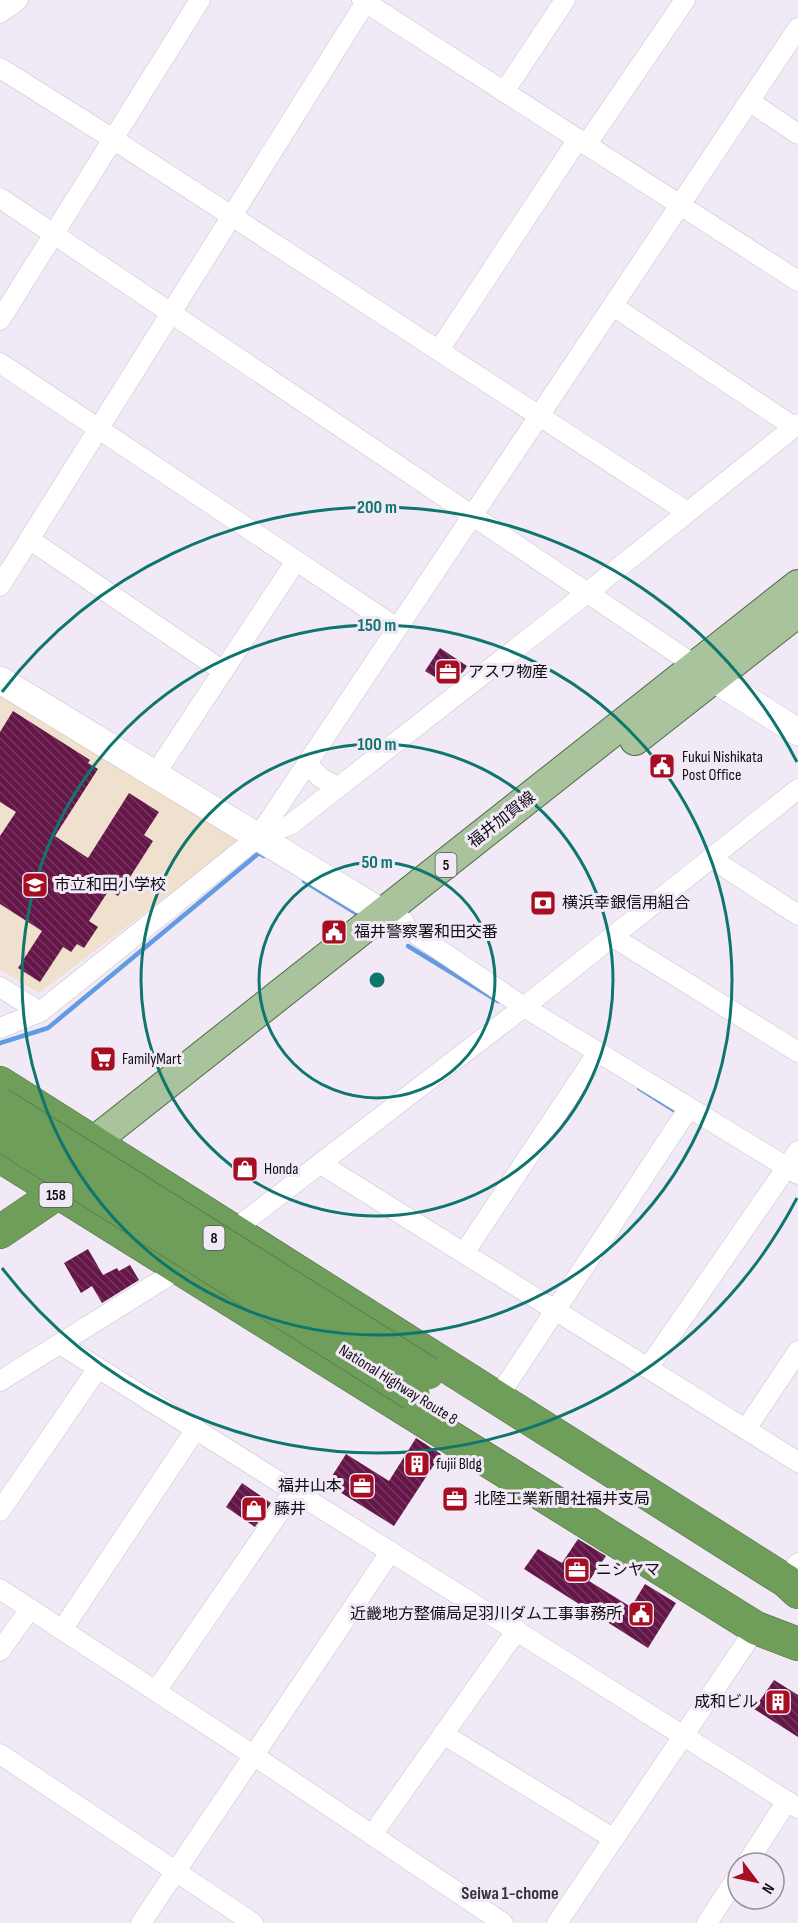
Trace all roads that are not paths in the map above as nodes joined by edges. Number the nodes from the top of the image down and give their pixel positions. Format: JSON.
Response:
{"nodes":[{"id":1,"x":18,"y":0,"type":"edge"},
{"id":2,"x":200,"y":0,"type":"edge"},
{"id":3,"x":565,"y":0,"type":"edge"},
{"id":4,"x":685,"y":0,"type":"edge"},
{"id":5,"x":365,"y":1,"type":"edge"},
{"id":6,"x":0,"y":13,"type":"edge"},
{"id":7,"x":798,"y":28,"type":"edge"},
{"id":8,"x":0,"y":68,"type":"edge"},
{"id":9,"x":504,"y":92,"type":"junction"},
{"id":10,"x":749,"y":102,"type":"junction"},
{"id":11,"x":798,"y":134,"type":"edge"},
{"id":12,"x":113,"y":139,"type":"junction"},
{"id":13,"x":582,"y":142,"type":"junction"},
{"id":14,"x":0,"y":198,"type":"edge"},
{"id":15,"x":680,"y":205,"type":"junction"},
{"id":16,"x":232,"y":216,"type":"junction"},
{"id":17,"x":54,"y":234,"type":"junction"},
{"id":18,"x":798,"y":281,"type":"edge"},
{"id":19,"x":612,"y":306,"type":"junction"},
{"id":20,"x":171,"y":313,"type":"junction"},
{"id":21,"x":0,"y":320,"type":"edge"},
{"id":22,"x":439,"y":350,"type":"junction"},
{"id":23,"x":0,"y":363,"type":"edge"},
{"id":24,"x":540,"y":415,"type":"junction"},
{"id":25,"x":796,"y":426,"type":"edge"},
{"id":26,"x":99,"y":429,"type":"junction"},
{"id":27,"x":687,"y":512,"type":"junction"},
{"id":28,"x":472,"y":516,"type":"junction"},
{"id":29,"x":29,"y":539,"type":"junction"},
{"id":30,"x":296,"y":561,"type":"junction"},
{"id":31,"x":798,"y":585,"type":"edge"},
{"id":32,"x":0,"y":586,"type":"edge"},
{"id":33,"x":587,"y":593,"type":"junction"},
{"id":34,"x":798,"y":612,"type":"edge"},
{"id":35,"x":397,"y":628,"type":"junction"},
{"id":36,"x":223,"y":671,"type":"junction"},
{"id":37,"x":705,"y":672,"type":"junction"},
{"id":38,"x":0,"y":680,"type":"edge"},
{"id":39,"x":798,"y":732,"type":"edge"},
{"id":40,"x":307,"y":764,"type":"junction"},
{"id":41,"x":154,"y":774,"type":"junction"},
{"id":42,"x":338,"y":787,"type":"junction"},
{"id":43,"x":798,"y":789,"type":"edge"},
{"id":44,"x":258,"y":837,"type":"junction"},
{"id":45,"x":711,"y":858,"type":"junction"},
{"id":46,"x":798,"y":915,"type":"edge"},
{"id":47,"x":393,"y":918,"type":"junction"},
{"id":48,"x":613,"y":937,"type":"junction"},
{"id":49,"x":0,"y":987,"type":"edge"},
{"id":50,"x":524,"y":1007,"type":"junction"},
{"id":51,"x":40,"y":1012,"type":"junction"},
{"id":52,"x":0,"y":1029,"type":"edge"},
{"id":53,"x":598,"y":1052,"type":"junction"},
{"id":54,"x":798,"y":1052,"type":"edge"},
{"id":55,"x":0,"y":1083,"type":"edge"},
{"id":56,"x":0,"y":1104,"type":"edge"},
{"id":57,"x":689,"y":1108,"type":"junction"},
{"id":58,"x":0,"y":1134,"type":"edge"},
{"id":59,"x":101,"y":1149,"type":"junction"},
{"id":60,"x":798,"y":1150,"type":"edge"},
{"id":61,"x":0,"y":1156,"type":"edge"},
{"id":62,"x":321,"y":1164,"type":"junction"},
{"id":63,"x":792,"y":1171,"type":"edge"},
{"id":64,"x":50,"y":1187,"type":"junction"},
{"id":65,"x":0,"y":1206,"type":"edge"},
{"id":66,"x":234,"y":1230,"type":"junction"},
{"id":67,"x":0,"y":1233,"type":"edge"},
{"id":68,"x":464,"y":1253,"type":"junction"},
{"id":69,"x":181,"y":1269,"type":"junction"},
{"id":70,"x":555,"y":1310,"type":"junction"},
{"id":71,"x":60,"y":1344,"type":"junction"},
{"id":72,"x":798,"y":1351,"type":"edge"},
{"id":73,"x":98,"y":1368,"type":"junction"},
{"id":74,"x":648,"y":1368,"type":"junction"},
{"id":75,"x":0,"y":1381,"type":"edge"},
{"id":76,"x":420,"y":1383,"type":"junction"},
{"id":77,"x":498,"y":1397,"type":"junction"},
{"id":78,"x":196,"y":1429,"type":"junction"},
{"id":79,"x":746,"y":1429,"type":"junction"},
{"id":80,"x":798,"y":1462,"type":"edge"},
{"id":81,"x":294,"y":1491,"type":"junction"},
{"id":82,"x":0,"y":1511,"type":"edge"},
{"id":83,"x":391,"y":1551,"type":"junction"},
{"id":84,"x":795,"y":1585,"type":"edge"},
{"id":85,"x":0,"y":1589,"type":"edge"},
{"id":86,"x":30,"y":1609,"type":"junction"},
{"id":87,"x":756,"y":1628,"type":"junction"},
{"id":88,"x":62,"y":1630,"type":"junction"},
{"id":89,"x":517,"y":1630,"type":"junction"},
{"id":90,"x":798,"y":1634,"type":"edge"},
{"id":91,"x":798,"y":1644,"type":"edge"},
{"id":92,"x":0,"y":1651,"type":"edge"},
{"id":93,"x":156,"y":1691,"type":"junction"},
{"id":94,"x":444,"y":1734,"type":"junction"},
{"id":95,"x":684,"y":1735,"type":"junction"},
{"id":96,"x":0,"y":1754,"type":"edge"},
{"id":97,"x":253,"y":1755,"type":"junction"},
{"id":98,"x":793,"y":1804,"type":"edge"},
{"id":99,"x":372,"y":1835,"type":"junction"},
{"id":100,"x":614,"y":1839,"type":"junction"},
{"id":101,"x":756,"y":1851,"type":"edge"},
{"id":102,"x":175,"y":1871,"type":"junction"},
{"id":103,"x":726,"y":1895,"type":"edge"},
{"id":104,"x":141,"y":1923,"type":"edge"},
{"id":105,"x":253,"y":1923,"type":"edge"},
{"id":106,"x":503,"y":1923,"type":"edge"},
{"id":107,"x":557,"y":1923,"type":"edge"},
{"id":108,"x":708,"y":1923,"type":"edge"}],
"edges":[{"from":1,"to":6,"type":"street"},
{"from":2,"to":12,"type":"street"},
{"from":3,"to":9,"type":"street"},
{"from":4,"to":13,"type":"street"},
{"from":5,"to":9,"type":"street"},
{"from":5,"to":16,"type":"street"},
{"from":7,"to":10,"type":"street"},
{"from":8,"to":12,"type":"street"},
{"from":9,"to":13,"type":"street"},
{"from":10,"to":11,"type":"street"},
{"from":10,"to":15,"type":"street"},
{"from":12,"to":16,"type":"street"},
{"from":12,"to":17,"type":"street"},
{"from":13,"to":15,"type":"street"},
{"from":13,"to":22,"type":"street"},
{"from":14,"to":17,"type":"street"},
{"from":15,"to":18,"type":"street"},
{"from":15,"to":19,"type":"street"},
{"from":16,"to":20,"type":"street"},
{"from":16,"to":22,"type":"street"},
{"from":17,"to":20,"type":"street"},
{"from":17,"to":21,"type":"street"},
{"from":19,"to":24,"type":"street"},
{"from":19,"to":25,"type":"street"},
{"from":20,"to":26,"type":"street"},
{"from":20,"to":28,"type":"street"},
{"from":22,"to":24,"type":"street"},
{"from":23,"to":26,"type":"street"},
{"from":24,"to":27,"type":"street"},
{"from":24,"to":28,"type":"street"},
{"from":25,"to":27,"type":"street"},
{"from":26,"to":29,"type":"street"},
{"from":26,"to":30,"type":"street"},
{"from":27,"to":33,"type":"street"},
{"from":28,"to":33,"type":"street"},
{"from":28,"to":35,"type":"street"},
{"from":29,"to":32,"type":"street"},
{"from":29,"to":36,"type":"street"},
{"from":30,"to":35,"type":"street"},
{"from":30,"to":36,"type":"street"},
{"from":31,"to":37,"type":"main road","name":"福井加賀線","number":"5"},
{"from":33,"to":37,"type":"street"},
{"from":33,"to":42,"type":"street"},
{"from":34,"to":37,"type":"main road","name":"福井加賀線","number":"5"},
{"from":35,"to":40,"type":"street"},
{"from":36,"to":41,"type":"street"},
{"from":37,"to":39,"type":"street"},
{"from":37,"to":47,"type":"main road","name":"福井加賀線","number":"5"},
{"from":38,"to":41,"type":"street"},
{"from":40,"to":42,"type":"street"},
{"from":40,"to":44,"type":"street"},
{"from":41,"to":44,"type":"street"},
{"from":42,"to":44,"type":"street"},
{"from":43,"to":45,"type":"street"},
{"from":44,"to":47,"type":"street"},
{"from":44,"to":51,"type":"street"},
{"from":45,"to":46,"type":"street"},
{"from":45,"to":48,"type":"street"},
{"from":47,"to":50,"type":"street"},
{"from":47,"to":59,"type":"main road","name":"福井加賀線","number":"5"},
{"from":48,"to":50,"type":"street"},
{"from":48,"to":54,"type":"street"},
{"from":49,"to":51,"type":"street"},
{"from":50,"to":53,"type":"street"},
{"from":50,"to":62,"type":"street"},
{"from":51,"to":52,"type":"street"},
{"from":53,"to":57,"type":"street"},
{"from":53,"to":68,"type":"street"},
{"from":55,"to":59,"type":"highway"},
{"from":56,"to":76,"type":"highway","name":"National Highway Route 8","number":"8","bridge":true},
{"from":57,"to":63,"type":"street"},
{"from":57,"to":70,"type":"street"},
{"from":58,"to":76,"type":"highway","name":"National Highway Route 8","number":"8","bridge":true},
{"from":59,"to":64,"type":"highway","number":"158"},
{"from":59,"to":66,"type":"highway"},
{"from":60,"to":63,"type":"street"},
{"from":61,"to":64,"type":"highway"},
{"from":62,"to":66,"type":"street"},
{"from":62,"to":68,"type":"street"},
{"from":63,"to":74,"type":"street"},
{"from":64,"to":65,"type":"highway","number":"158"},
{"from":64,"to":67,"type":"highway","number":"158"},
{"from":64,"to":69,"type":"highway"},
{"from":66,"to":69,"type":"street"},
{"from":66,"to":77,"type":"highway"},
{"from":68,"to":70,"type":"street"},
{"from":69,"to":71,"type":"street"},
{"from":69,"to":87,"type":"highway"},
{"from":70,"to":74,"type":"street"},
{"from":70,"to":77,"type":"street"},
{"from":71,"to":73,"type":"street"},
{"from":71,"to":75,"type":"street"},
{"from":72,"to":79,"type":"street"},
{"from":73,"to":78,"type":"street"},
{"from":73,"to":82,"type":"street"},
{"from":74,"to":79,"type":"street"},
{"from":76,"to":84,"type":"highway","name":"National Highway Route 8","number":"8"},
{"from":76,"to":90,"type":"highway","name":"National Highway Route 8","number":"8"},
{"from":77,"to":84,"type":"highway"},
{"from":78,"to":81,"type":"street"},
{"from":78,"to":88,"type":"street"},
{"from":79,"to":80,"type":"street"},
{"from":81,"to":83,"type":"street"},
{"from":81,"to":93,"type":"street"},
{"from":83,"to":89,"type":"street"},
{"from":83,"to":97,"type":"street"},
{"from":85,"to":86,"type":"street"},
{"from":86,"to":88,"type":"street"},
{"from":86,"to":92,"type":"street"},
{"from":87,"to":91,"type":"highway"},
{"from":87,"to":95,"type":"street"},
{"from":88,"to":93,"type":"street"},
{"from":89,"to":94,"type":"street"},
{"from":89,"to":95,"type":"street"},
{"from":93,"to":97,"type":"street"},
{"from":94,"to":99,"type":"street"},
{"from":94,"to":100,"type":"street"},
{"from":95,"to":98,"type":"street"},
{"from":95,"to":100,"type":"street"},
{"from":96,"to":102,"type":"street"},
{"from":97,"to":99,"type":"street"},
{"from":97,"to":102,"type":"street"},
{"from":98,"to":101,"type":"street"},
{"from":99,"to":106,"type":"street"},
{"from":100,"to":107,"type":"street"},
{"from":102,"to":104,"type":"street"},
{"from":102,"to":105,"type":"street"},
{"from":103,"to":108,"type":"street"}]}
